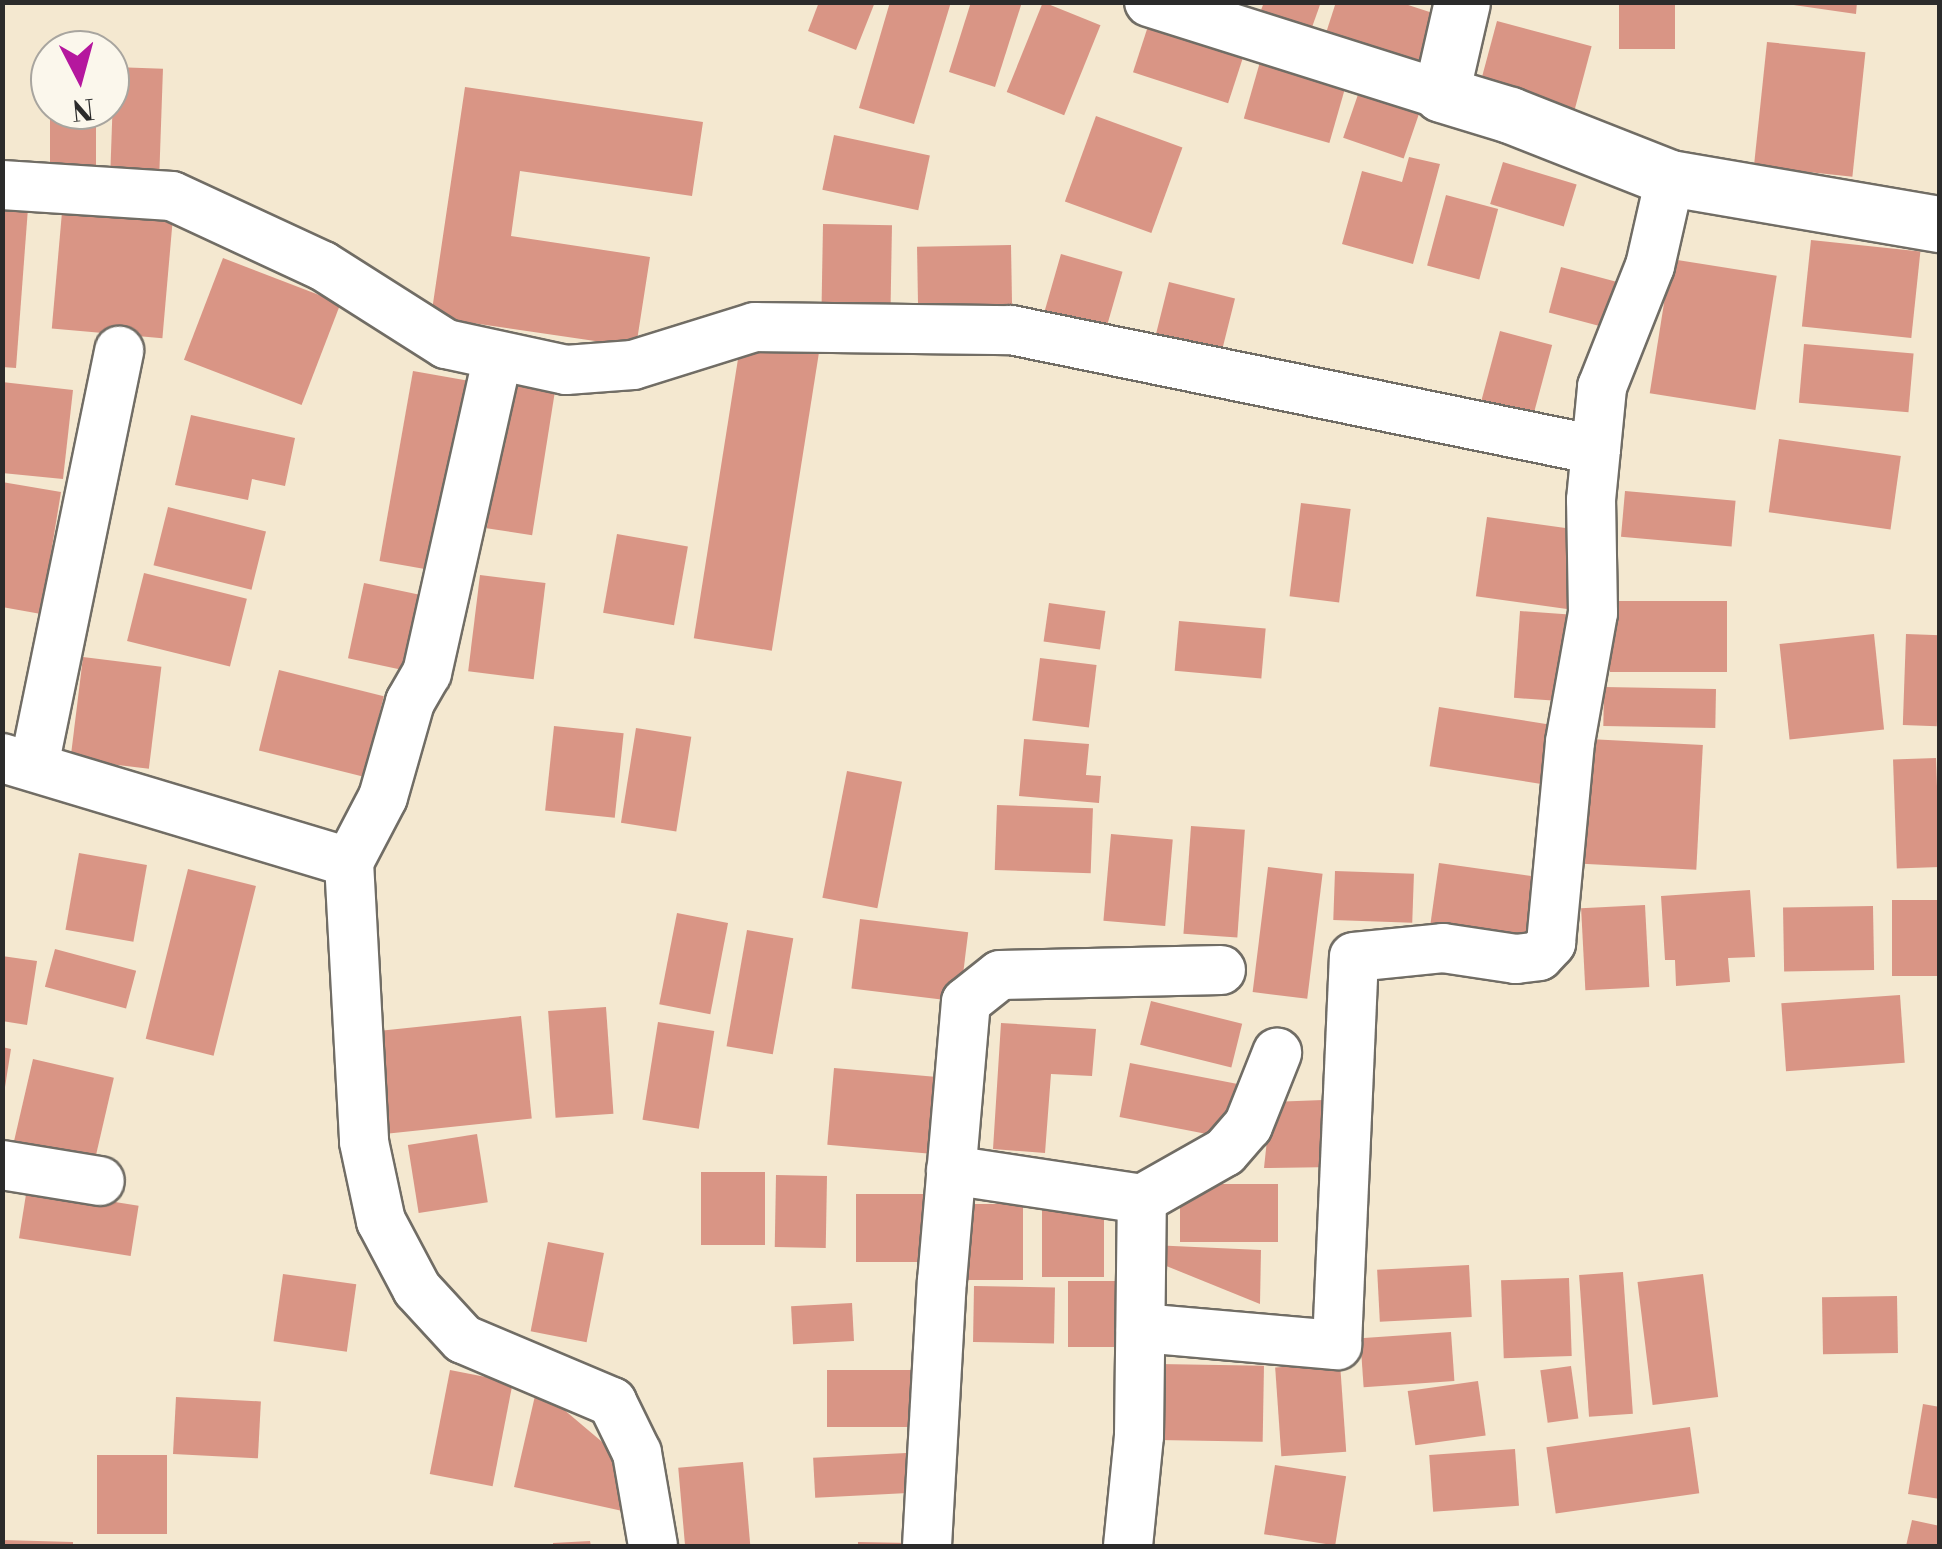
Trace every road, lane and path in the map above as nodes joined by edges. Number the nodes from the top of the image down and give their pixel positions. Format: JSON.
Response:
{"nodes":[{"id":1,"x":1149,"y":2,"type":"edge"},
{"id":2,"x":1462,"y":2,"type":"edge"},
{"id":3,"x":1441,"y":94,"type":"junction"},
{"id":4,"x":1670,"y":178,"type":"junction"},
{"id":5,"x":2,"y":185,"type":"edge"},
{"id":6,"x":1940,"y":224,"type":"edge"},
{"id":7,"x":119,"y":350,"type":"dead end"},
{"id":8,"x":498,"y":356,"type":"junction"},
{"id":9,"x":1596,"y":450,"type":"junction"},
{"id":10,"x":18,"y":762,"type":"edge"},
{"id":11,"x":348,"y":862,"type":"junction"},
{"id":12,"x":1221,"y":970,"type":"dead end"},
{"id":13,"x":1276,"y":1052,"type":"dead end"},
{"id":14,"x":2,"y":1165,"type":"edge"},
{"id":15,"x":952,"y":1170,"type":"junction"},
{"id":16,"x":100,"y":1182,"type":"dead end"},
{"id":17,"x":1142,"y":1199,"type":"junction"},
{"id":18,"x":1141,"y":1328,"type":"junction"},
{"id":19,"x":653,"y":1546,"type":"edge"},
{"id":20,"x":927,"y":1546,"type":"edge"},
{"id":21,"x":1128,"y":1546,"type":"edge"}],
"edges":[{"from":1,"to":3,"type":"street"},
{"from":2,"to":3,"type":"street"},
{"from":3,"to":4,"type":"street"},
{"from":4,"to":6,"type":"street"},
{"from":4,"to":9,"type":"street"},
{"from":5,"to":8,"type":"street"},
{"from":7,"to":10,"type":"street"},
{"from":8,"to":9,"type":"street"},
{"from":8,"to":11,"type":"street"},
{"from":9,"to":18,"type":"street"},
{"from":10,"to":11,"type":"street"},
{"from":11,"to":19,"type":"street"},
{"from":12,"to":15,"type":"street"},
{"from":13,"to":17,"type":"street"},
{"from":14,"to":16,"type":"street"},
{"from":15,"to":17,"type":"street"},
{"from":15,"to":20,"type":"street"},
{"from":17,"to":18,"type":"street"},
{"from":18,"to":21,"type":"street"}]}
